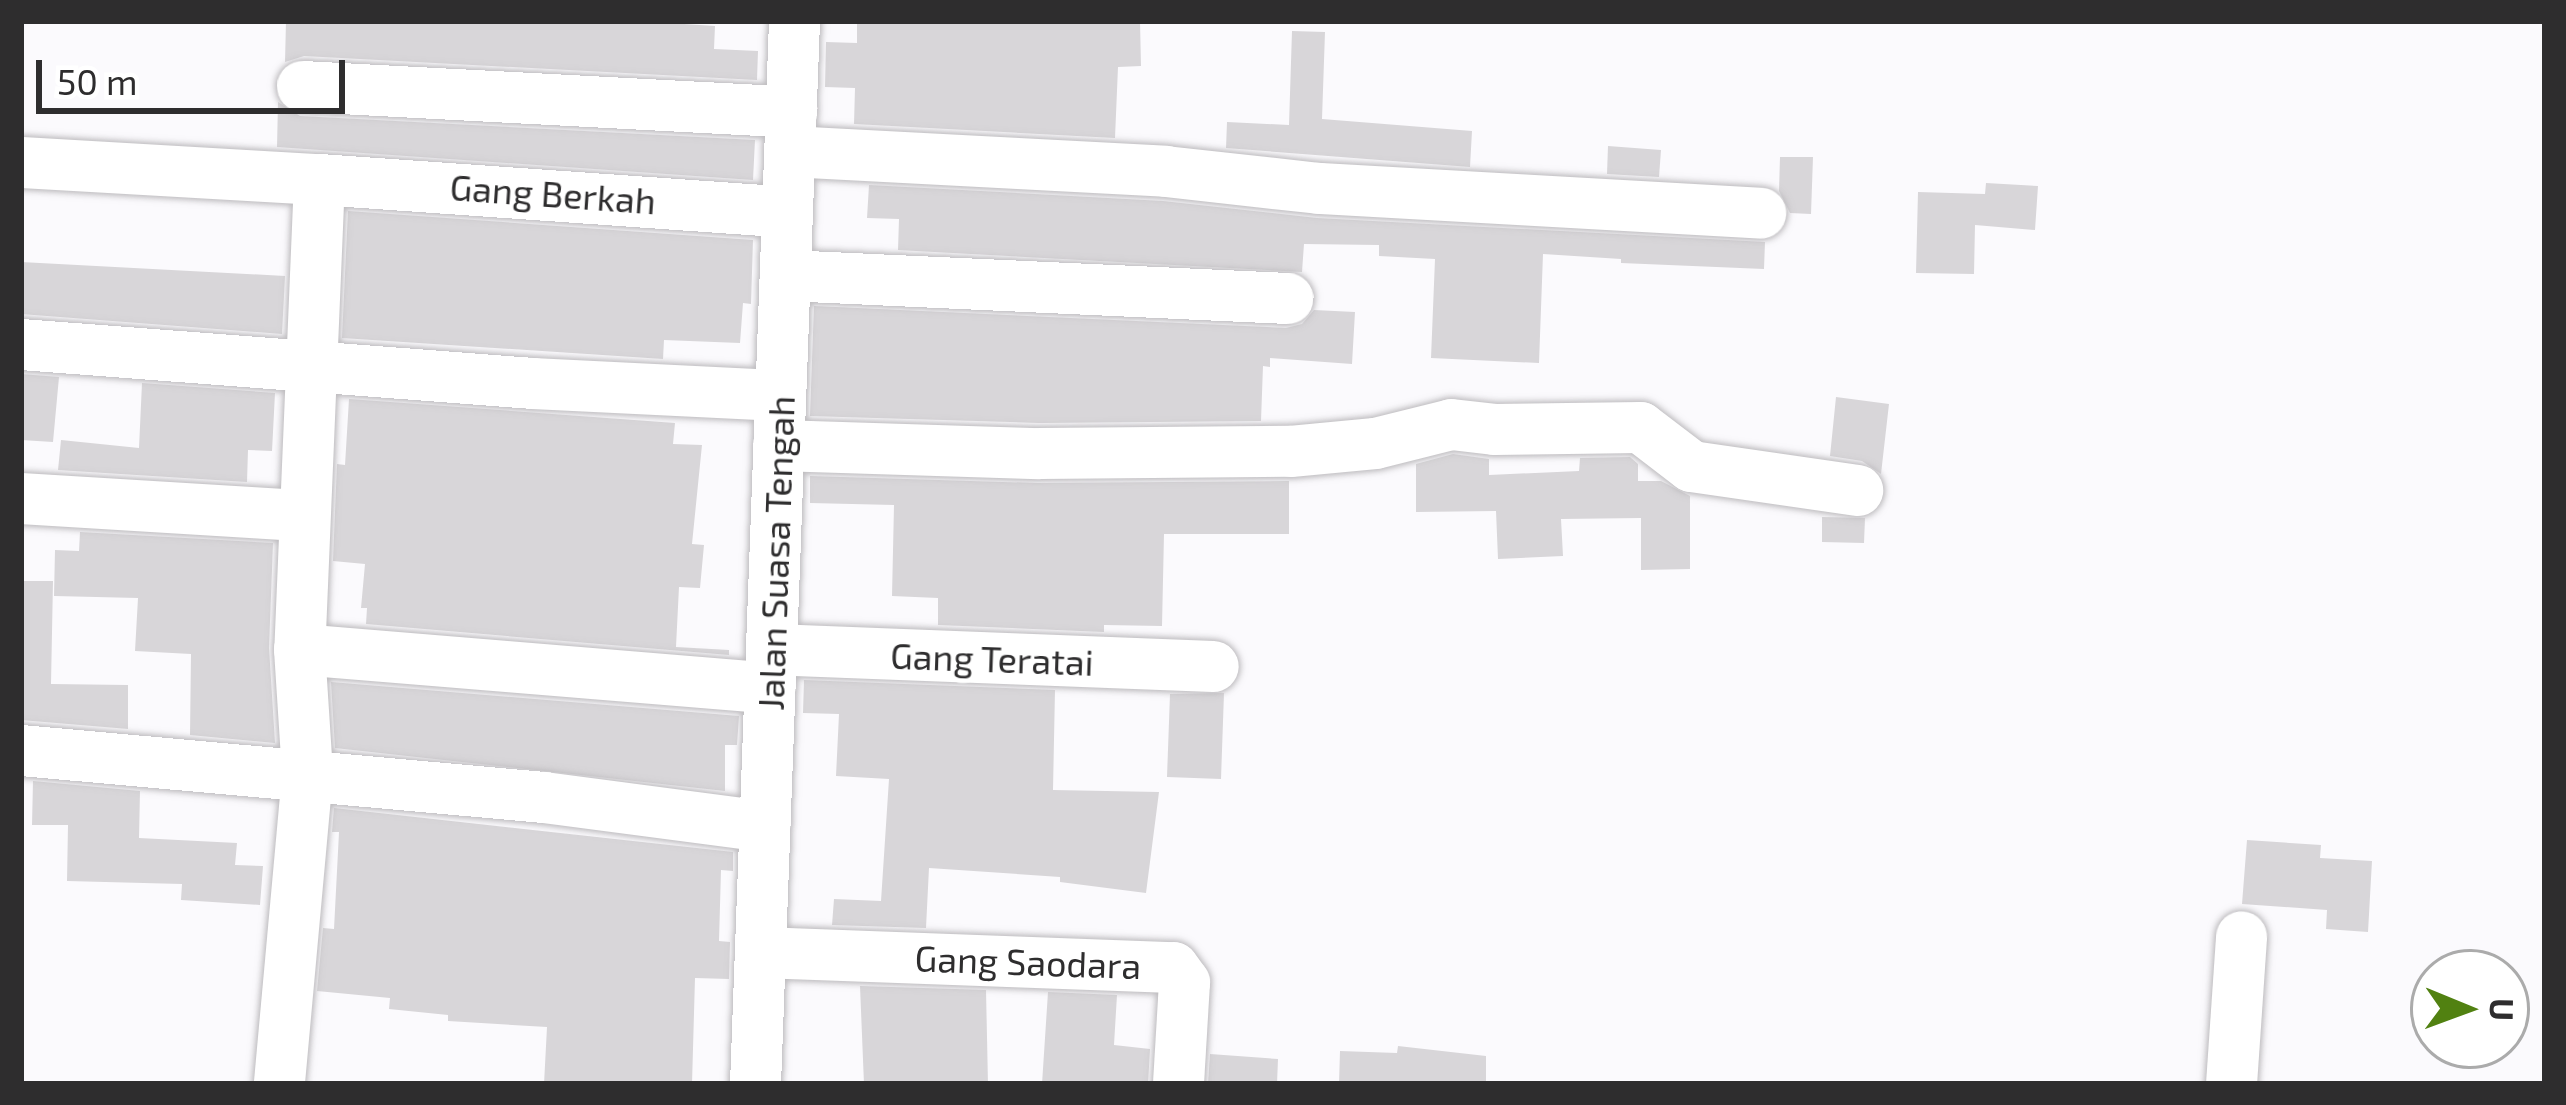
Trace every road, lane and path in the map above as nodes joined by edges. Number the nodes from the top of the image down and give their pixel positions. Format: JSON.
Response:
{"nodes":[{"id":1,"x":794,"y":21,"type":"edge"},
{"id":2,"x":302,"y":86,"type":"dead end"},
{"id":3,"x":790,"y":131,"type":"junction"},
{"id":4,"x":21,"y":162,"type":"edge"},
{"id":5,"x":319,"y":179,"type":"junction"},
{"id":6,"x":787,"y":212,"type":"junction"},
{"id":7,"x":1760,"y":213,"type":"dead end"},
{"id":8,"x":785,"y":275,"type":"junction"},
{"id":9,"x":1287,"y":298,"type":"dead end"},
{"id":10,"x":21,"y":344,"type":"edge"},
{"id":11,"x":308,"y":364,"type":"junction"},
{"id":12,"x":779,"y":420,"type":"junction"},
{"id":13,"x":1857,"y":490,"type":"dead end"},
{"id":14,"x":21,"y":498,"type":"edge"},
{"id":15,"x":302,"y":515,"type":"junction"},
{"id":16,"x":299,"y":649,"type":"junction"},
{"id":17,"x":1213,"y":666,"type":"dead end"},
{"id":18,"x":770,"y":669,"type":"junction"},
{"id":19,"x":21,"y":750,"type":"edge"},
{"id":20,"x":308,"y":774,"type":"junction"},
{"id":21,"x":764,"y":826,"type":"junction"},
{"id":22,"x":2241,"y":936,"type":"dead end"},
{"id":23,"x":760,"y":952,"type":"junction"},
{"id":24,"x":279,"y":1084,"type":"edge"},
{"id":25,"x":755,"y":1084,"type":"edge"},
{"id":26,"x":1178,"y":1084,"type":"edge"},
{"id":27,"x":2231,"y":1084,"type":"edge"}],
"edges":[{"from":1,"to":3,"type":"street","name":"Jalan Suasa Tengah"},
{"from":2,"to":3,"type":"street"},
{"from":3,"to":6,"type":"street","name":"Jalan Suasa Tengah"},
{"from":3,"to":7,"type":"street"},
{"from":4,"to":5,"type":"street","name":"Gang Berkah"},
{"from":5,"to":6,"type":"street","name":"Gang Berkah"},
{"from":5,"to":11,"type":"street"},
{"from":6,"to":8,"type":"street","name":"Jalan Suasa Tengah"},
{"from":8,"to":9,"type":"street"},
{"from":8,"to":12,"type":"street","name":"Jalan Suasa Tengah"},
{"from":10,"to":11,"type":"street"},
{"from":11,"to":12,"type":"street"},
{"from":11,"to":15,"type":"street"},
{"from":12,"to":13,"type":"street"},
{"from":12,"to":18,"type":"street","name":"Jalan Suasa Tengah"},
{"from":14,"to":15,"type":"street"},
{"from":15,"to":16,"type":"street"},
{"from":16,"to":18,"type":"street","name":"Gang Teratai"},
{"from":16,"to":20,"type":"street"},
{"from":17,"to":18,"type":"street","name":"Gang Teratai"},
{"from":18,"to":21,"type":"street","name":"Jalan Suasa Tengah"},
{"from":19,"to":20,"type":"street"},
{"from":20,"to":21,"type":"street"},
{"from":20,"to":24,"type":"street"},
{"from":21,"to":23,"type":"street","name":"Jalan Suasa Tengah"},
{"from":22,"to":27,"type":"street"},
{"from":23,"to":25,"type":"street","name":"Jalan Suasa Tengah"},
{"from":23,"to":26,"type":"street","name":"Gang Saodara"}]}
